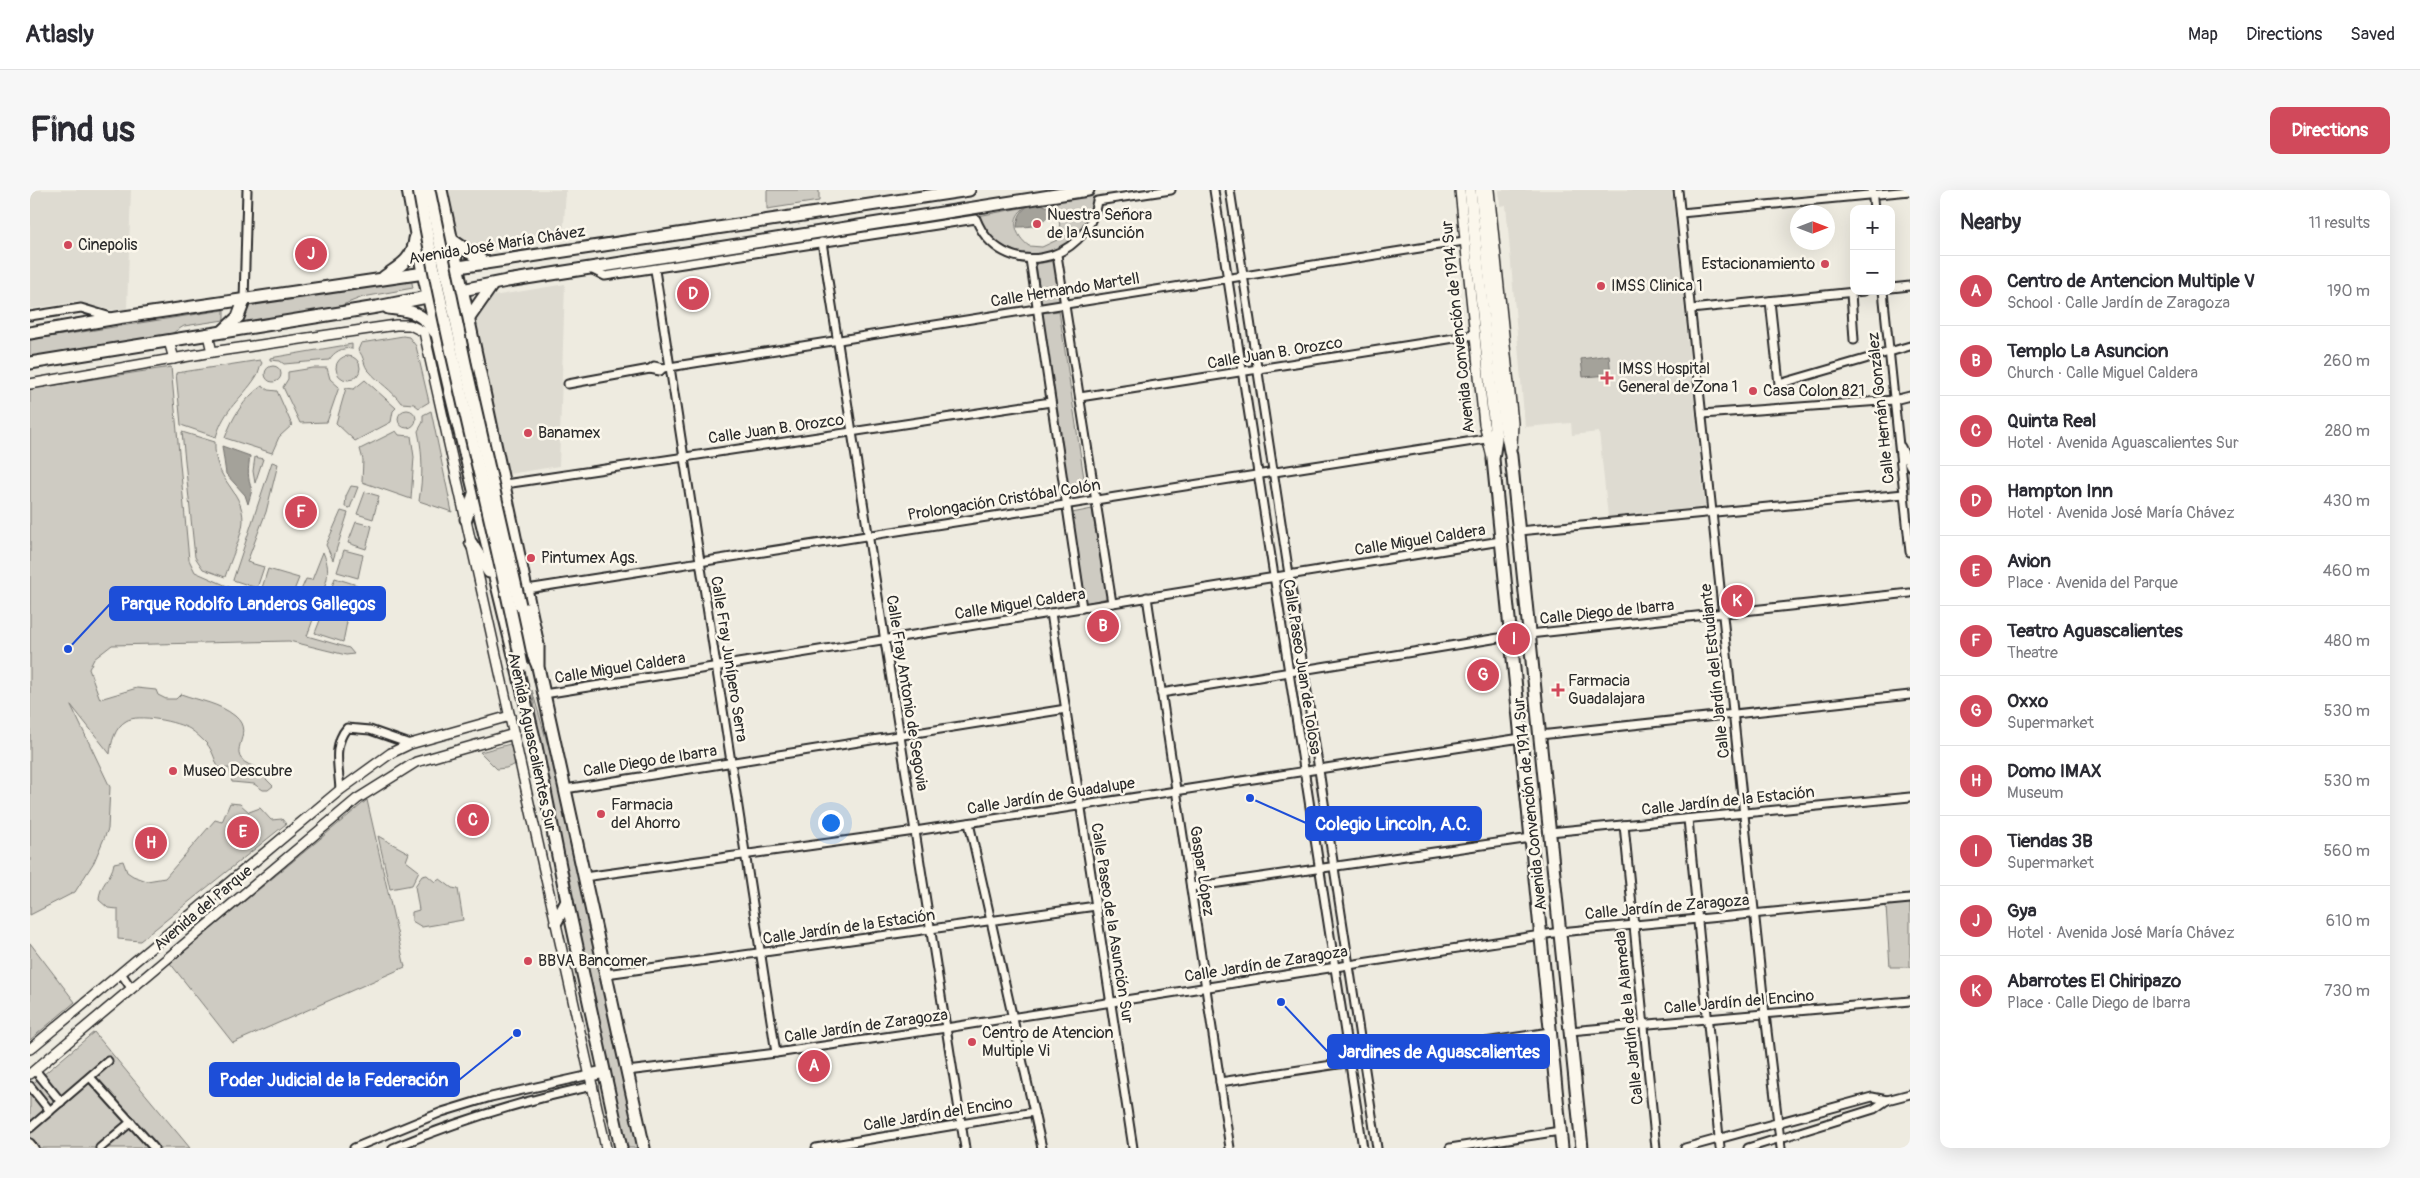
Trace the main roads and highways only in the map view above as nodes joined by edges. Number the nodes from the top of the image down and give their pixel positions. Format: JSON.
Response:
{"nodes":[{"id":1,"x":408,"y":190,"type":"edge"},
{"id":2,"x":419,"y":190,"type":"edge"},
{"id":3,"x":430,"y":190,"type":"edge"},
{"id":4,"x":441,"y":190,"type":"edge"},
{"id":5,"x":969,"y":190,"type":"edge"},
{"id":6,"x":1088,"y":190,"type":"edge"},
{"id":7,"x":1470,"y":190,"type":"edge"},
{"id":8,"x":1481,"y":190,"type":"edge"},
{"id":9,"x":416,"y":230,"type":"junction"},
{"id":10,"x":452,"y":240,"type":"junction"},
{"id":11,"x":485,"y":263,"type":"junction"},
{"id":12,"x":458,"y":268,"type":"junction"},
{"id":13,"x":424,"y":273,"type":"junction"},
{"id":14,"x":380,"y":279,"type":"junction"},
{"id":15,"x":492,"y":284,"type":"junction"},
{"id":16,"x":463,"y":289,"type":"junction"},
{"id":17,"x":428,"y":296,"type":"junction"},
{"id":18,"x":244,"y":301,"type":"junction"},
{"id":19,"x":377,"y":307,"type":"junction"},
{"id":20,"x":469,"y":318,"type":"junction"},
{"id":21,"x":30,"y":333,"type":"edge"},
{"id":22,"x":214,"y":334,"type":"junction"},
{"id":23,"x":433,"y":341,"type":"junction"},
{"id":24,"x":30,"y":363,"type":"edge"},
{"id":25,"x":451,"y":396,"type":"junction"},
{"id":26,"x":488,"y":405,"type":"junction"},
{"id":27,"x":474,"y":494,"type":"junction"},
{"id":28,"x":466,"y":519,"type":"road end"},
{"id":29,"x":471,"y":543,"type":"road end"},
{"id":30,"x":494,"y":581,"type":"junction"},
{"id":31,"x":538,"y":668,"type":"junction"},
{"id":32,"x":536,"y":746,"type":"junction"},
{"id":33,"x":567,"y":902,"type":"junction"},
{"id":34,"x":556,"y":922,"type":"road end"},
{"id":35,"x":604,"y":1072,"type":"junction"},
{"id":36,"x":592,"y":1080,"type":"road end"},
{"id":37,"x":621,"y":1148,"type":"edge"},
{"id":38,"x":644,"y":1148,"type":"edge"},
{"id":39,"x":1562,"y":1148,"type":"edge"},
{"id":40,"x":1582,"y":1148,"type":"edge"}],
"edges":[{"from":1,"to":9,"type":"main road","name":"Avenida Aguascalientes Sur"},
{"from":2,"to":32,"type":"main road","name":"Avenida Aguascalientes Sur","bridge":true},
{"from":3,"to":31,"type":"main road","name":"Avenida Aguascalientes Sur","bridge":true},
{"from":4,"to":10,"type":"main road","name":"Avenida Aguascalientes Sur"},
{"from":5,"to":11,"type":"main road","name":"Avenida José María Chávez"},
{"from":6,"to":15,"type":"main road"},
{"from":7,"to":39,"type":"main road","name":"Avenida Convención de 1914 Sur"},
{"from":8,"to":40,"type":"main road","name":"Avenida Convención de 1914 Sur"},
{"from":9,"to":13,"type":"main road","name":"Avenida Aguascalientes Sur"},
{"from":9,"to":14,"type":"main road"},
{"from":10,"to":11,"type":"main road"},
{"from":10,"to":12,"type":"main road","name":"Avenida Aguascalientes Sur"},
{"from":11,"to":12,"type":"main road","name":"Avenida José María Chávez"},
{"from":12,"to":13,"type":"main road","name":"Avenida José María Chávez"},
{"from":12,"to":16,"type":"main road","name":"Avenida Aguascalientes Sur"},
{"from":13,"to":14,"type":"main road","name":"Avenida José María Chávez"},
{"from":13,"to":17,"type":"main road","name":"Avenida Aguascalientes Sur"},
{"from":14,"to":18,"type":"main road","name":"Avenida José María Chávez"},
{"from":15,"to":16,"type":"main road"},
{"from":15,"to":20,"type":"main road"},
{"from":16,"to":17,"type":"main road"},
{"from":16,"to":20,"type":"main road","name":"Avenida Aguascalientes Sur"},
{"from":17,"to":19,"type":"main road"},
{"from":17,"to":23,"type":"main road","name":"Avenida Aguascalientes Sur"},
{"from":18,"to":21,"type":"main road","name":"Avenida José María Chávez"},
{"from":18,"to":22,"type":"main road"},
{"from":19,"to":22,"type":"main road"},
{"from":19,"to":23,"type":"main road"},
{"from":20,"to":26,"type":"main road","name":"Avenida Aguascalientes Sur"},
{"from":22,"to":24,"type":"main road"},
{"from":23,"to":25,"type":"main road","name":"Avenida Aguascalientes Sur"},
{"from":25,"to":26,"type":"main road"},
{"from":25,"to":27,"type":"main road","name":"Avenida Aguascalientes Sur"},
{"from":26,"to":31,"type":"main road","name":"Avenida Aguascalientes Sur"},
{"from":27,"to":28,"type":"main road"},
{"from":27,"to":30,"type":"main road","name":"Avenida Aguascalientes Sur"},
{"from":29,"to":30,"type":"main road"},
{"from":30,"to":32,"type":"main road","name":"Avenida Aguascalientes Sur"},
{"from":31,"to":38,"type":"main road","name":"Avenida Aguascalientes Sur"},
{"from":32,"to":33,"type":"main road","name":"Avenida Aguascalientes Sur"},
{"from":33,"to":34,"type":"main road"},
{"from":33,"to":35,"type":"main road","name":"Avenida Aguascalientes Sur"},
{"from":35,"to":36,"type":"main road"},
{"from":35,"to":37,"type":"main road","name":"Avenida Aguascalientes Sur"}]}
